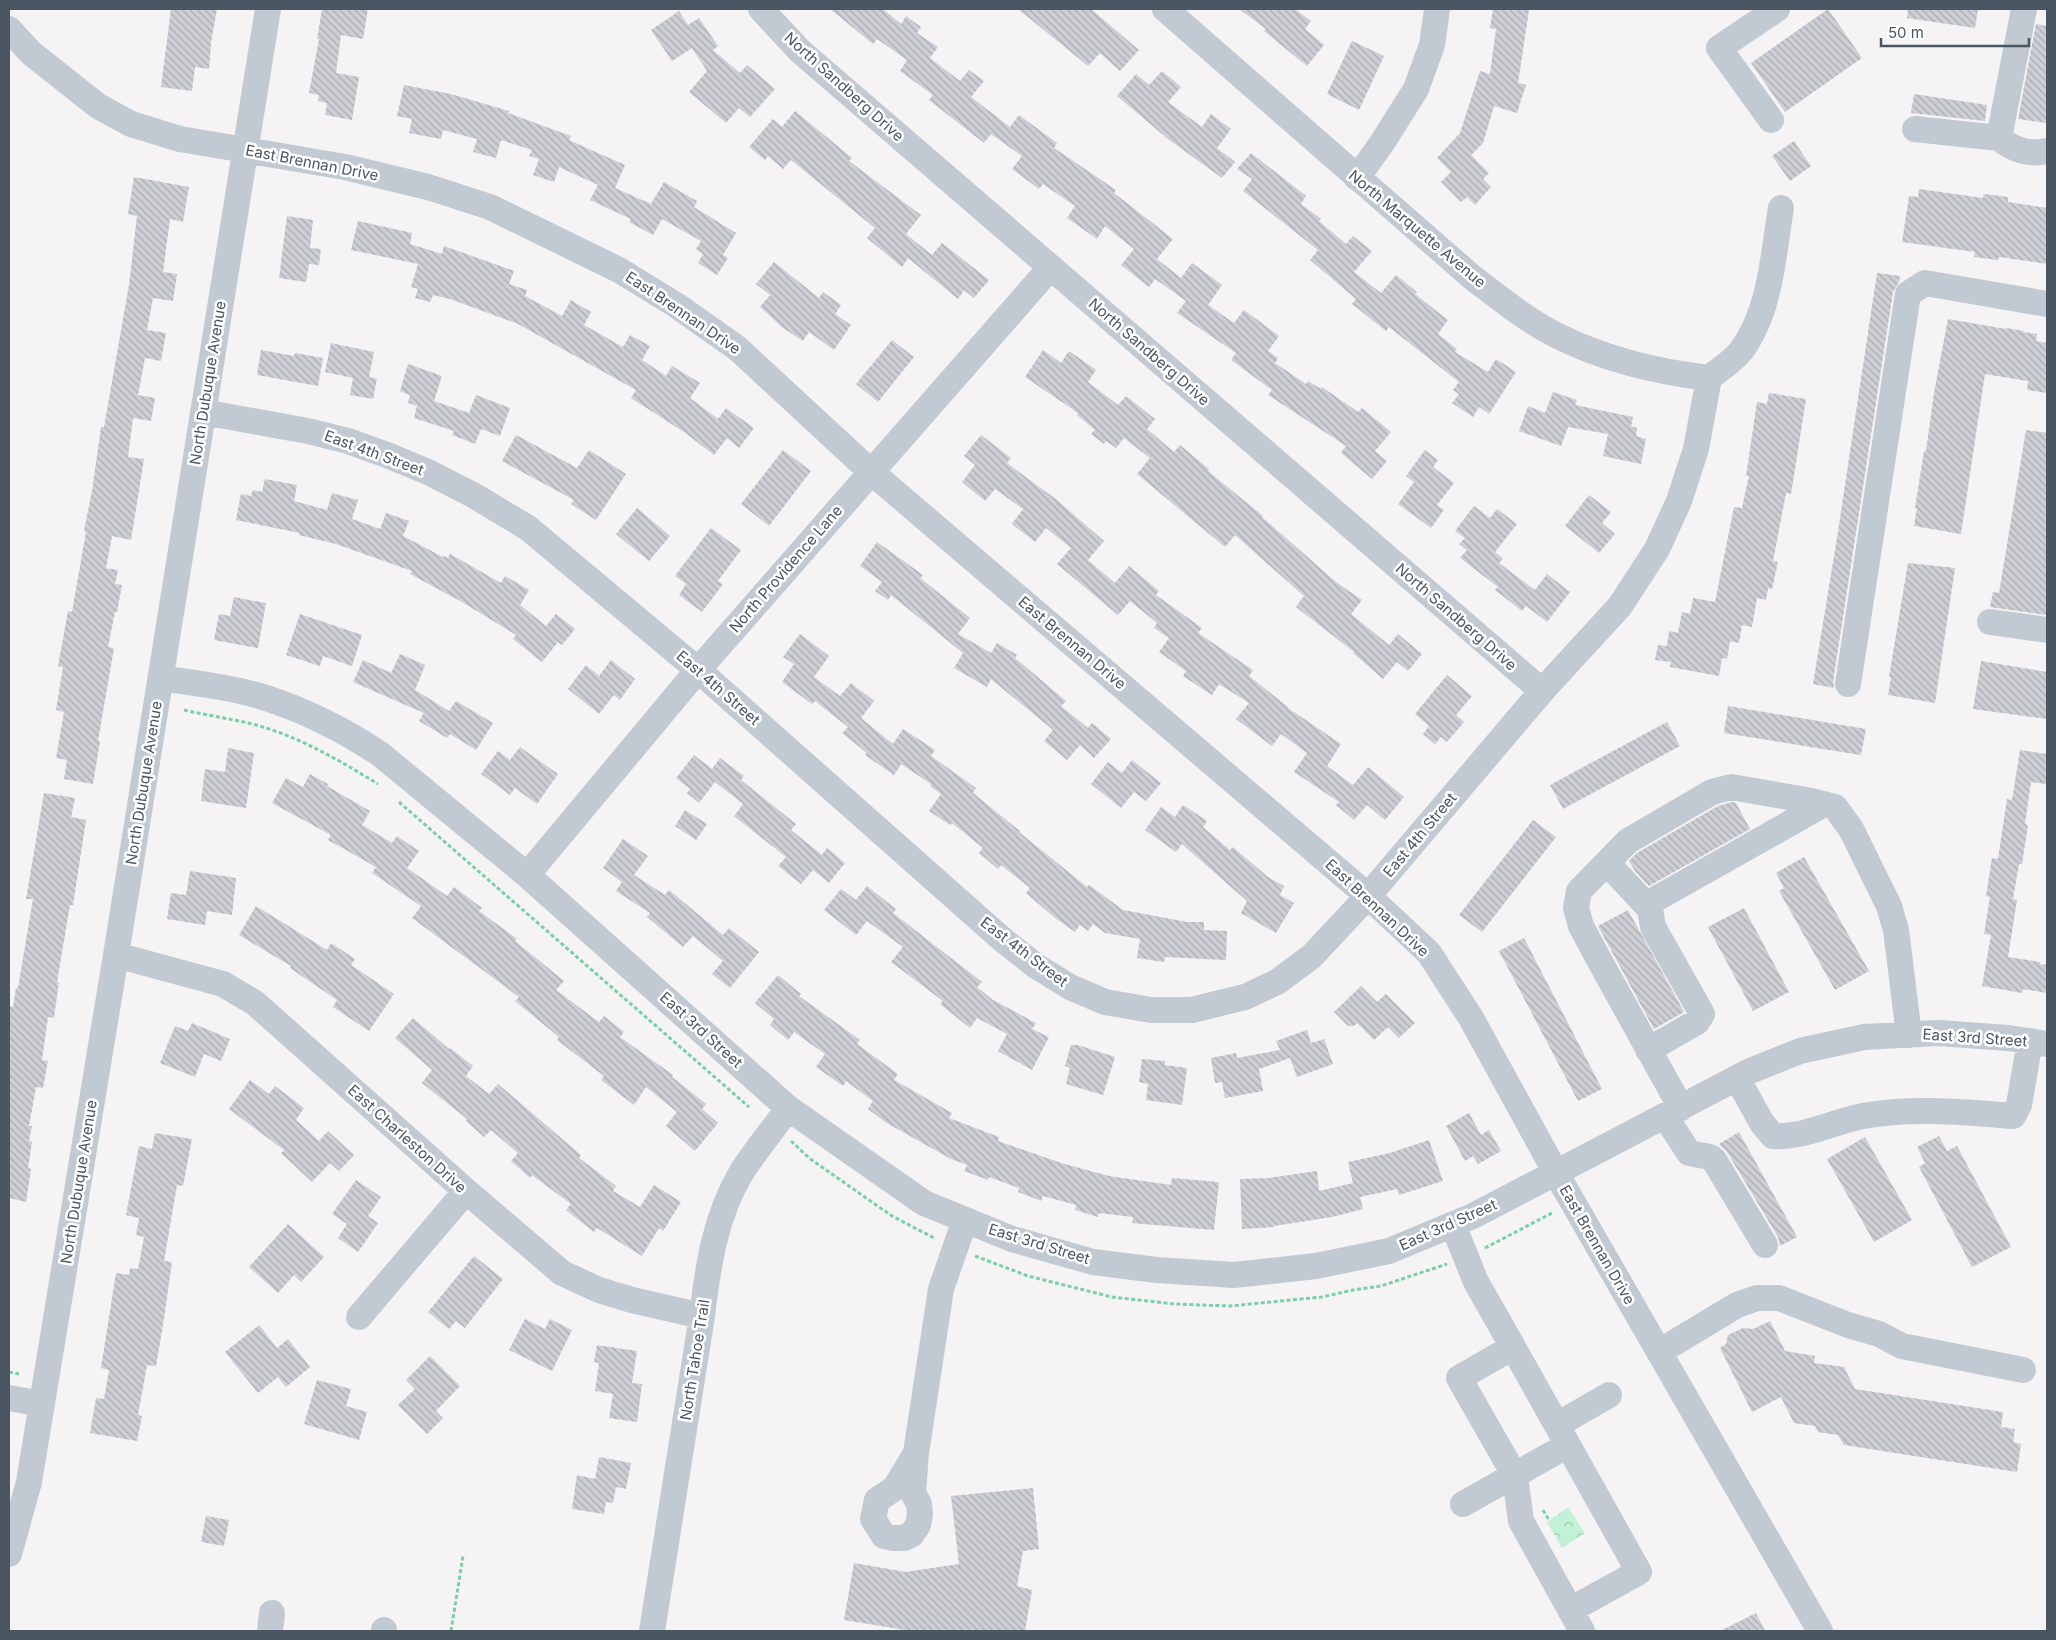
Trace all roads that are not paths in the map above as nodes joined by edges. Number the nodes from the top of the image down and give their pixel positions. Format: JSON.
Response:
{"nodes":[{"id":1,"x":268,"y":9,"type":"edge"},
{"id":2,"x":761,"y":9,"type":"edge"},
{"id":3,"x":1165,"y":9,"type":"edge"},
{"id":4,"x":1438,"y":9,"type":"edge"},
{"id":5,"x":1777,"y":9,"type":"edge"},
{"id":6,"x":2024,"y":9,"type":"edge"},
{"id":7,"x":9,"y":29,"type":"edge"},
{"id":8,"x":1771,"y":120,"type":"dead end"},
{"id":9,"x":1915,"y":129,"type":"dead end"},
{"id":10,"x":1999,"y":138,"type":"junction"},
{"id":11,"x":245,"y":150,"type":"junction"},
{"id":12,"x":2047,"y":151,"type":"edge"},
{"id":13,"x":1357,"y":178,"type":"junction"},
{"id":14,"x":1781,"y":208,"type":"dead end"},
{"id":15,"x":1051,"y":268,"type":"junction"},
{"id":16,"x":2047,"y":304,"type":"edge"},
{"id":17,"x":1709,"y":378,"type":"junction"},
{"id":18,"x":203,"y":412,"type":"junction"},
{"id":19,"x":870,"y":471,"type":"junction"},
{"id":20,"x":1990,"y":622,"type":"dead end"},
{"id":21,"x":2047,"y":630,"type":"edge"},
{"id":22,"x":698,"y":670,"type":"junction"},
{"id":23,"x":161,"y":678,"type":"junction"},
{"id":24,"x":1848,"y":684,"type":"dead end"},
{"id":25,"x":1542,"y":691,"type":"junction"},
{"id":26,"x":1824,"y":804,"type":"junction"},
{"id":27,"x":1607,"y":863,"type":"junction"},
{"id":28,"x":527,"y":875,"type":"junction"},
{"id":29,"x":1368,"y":896,"type":"junction"},
{"id":30,"x":1650,"y":909,"type":"junction"},
{"id":31,"x":116,"y":955,"type":"junction"},
{"id":32,"x":1910,"y":1035,"type":"junction"},
{"id":33,"x":2039,"y":1043,"type":"edge"},
{"id":34,"x":1648,"y":1050,"type":"junction"},
{"id":35,"x":1737,"y":1078,"type":"junction"},
{"id":36,"x":788,"y":1108,"type":"junction"},
{"id":37,"x":1673,"y":1112,"type":"junction"},
{"id":38,"x":1556,"y":1173,"type":"junction"},
{"id":39,"x":466,"y":1192,"type":"junction"},
{"id":40,"x":966,"y":1220,"type":"junction"},
{"id":41,"x":1453,"y":1225,"type":"junction"},
{"id":42,"x":1765,"y":1245,"type":"dead end"},
{"id":43,"x":702,"y":1316,"type":"junction"},
{"id":44,"x":359,"y":1317,"type":"dead end"},
{"id":45,"x":1512,"y":1347,"type":"junction"},
{"id":46,"x":1659,"y":1352,"type":"junction"},
{"id":47,"x":2023,"y":1370,"type":"dead end"},
{"id":48,"x":1609,"y":1395,"type":"dead end"},
{"id":49,"x":9,"y":1398,"type":"edge"},
{"id":50,"x":42,"y":1404,"type":"junction"},
{"id":51,"x":1562,"y":1435,"type":"junction"},
{"id":52,"x":916,"y":1452,"type":"dead end"},
{"id":53,"x":1515,"y":1476,"type":"junction"},
{"id":54,"x":1462,"y":1504,"type":"dead end"},
{"id":55,"x":9,"y":1554,"type":"edge"},
{"id":56,"x":1576,"y":1621,"type":"edge"},
{"id":57,"x":652,"y":1631,"type":"edge"},
{"id":58,"x":1820,"y":1631,"type":"edge"}],
"edges":[{"from":1,"to":11,"type":"street","name":"North Dubuque Avenue"},
{"from":2,"to":15,"type":"street","name":"North Sandberg Drive"},
{"from":3,"to":13,"type":"street","name":"North Marquette Avenue"},
{"from":4,"to":13,"type":"street"},
{"from":5,"to":8,"type":"street"},
{"from":6,"to":10,"type":"street"},
{"from":7,"to":11,"type":"street","name":"East Brennan Drive"},
{"from":9,"to":10,"type":"street"},
{"from":10,"to":12,"type":"street"},
{"from":11,"to":18,"type":"street","name":"North Dubuque Avenue"},
{"from":11,"to":19,"type":"street","name":"East Brennan Drive"},
{"from":13,"to":17,"type":"street","name":"North Marquette Avenue"},
{"from":14,"to":17,"type":"street"},
{"from":15,"to":19,"type":"street","name":"North Providence Lane"},
{"from":15,"to":25,"type":"street","name":"North Sandberg Drive"},
{"from":16,"to":24,"type":"street"},
{"from":17,"to":25,"type":"street","name":"East 4th Street"},
{"from":18,"to":22,"type":"street","name":"East 4th Street"},
{"from":18,"to":23,"type":"street","name":"North Dubuque Avenue"},
{"from":19,"to":22,"type":"street","name":"North Providence Lane"},
{"from":19,"to":29,"type":"street","name":"East Brennan Drive"},
{"from":20,"to":21,"type":"street"},
{"from":22,"to":28,"type":"street","name":"North Providence Lane"},
{"from":22,"to":29,"type":"street","name":"East 4th Street"},
{"from":23,"to":28,"type":"street","name":"East 3rd Street"},
{"from":23,"to":31,"type":"street","name":"North Dubuque Avenue"},
{"from":25,"to":29,"type":"street","name":"East 4th Street"},
{"from":26,"to":27,"type":"street"},
{"from":26,"to":30,"type":"street"},
{"from":26,"to":32,"type":"street"},
{"from":27,"to":30,"type":"street"},
{"from":27,"to":34,"type":"street"},
{"from":28,"to":36,"type":"street","name":"East 3rd Street"},
{"from":29,"to":38,"type":"street","name":"East Brennan Drive"},
{"from":30,"to":34,"type":"street"},
{"from":31,"to":39,"type":"street","name":"East Charleston Drive"},
{"from":31,"to":50,"type":"street","name":"North Dubuque Avenue"},
{"from":32,"to":33,"type":"street","name":"East 3rd Street"},
{"from":32,"to":35,"type":"street","name":"East 3rd Street"},
{"from":33,"to":35,"type":"street"},
{"from":34,"to":37,"type":"street"},
{"from":35,"to":37,"type":"street","name":"East 3rd Street"},
{"from":36,"to":40,"type":"street","name":"East 3rd Street"},
{"from":36,"to":43,"type":"street","name":"North Tahoe Trail"},
{"from":37,"to":38,"type":"street","name":"East 3rd Street"},
{"from":37,"to":42,"type":"street"},
{"from":38,"to":41,"type":"street","name":"East 3rd Street"},
{"from":38,"to":46,"type":"street","name":"East Brennan Drive"},
{"from":39,"to":43,"type":"street","name":"East Charleston Drive"},
{"from":39,"to":44,"type":"street"},
{"from":40,"to":41,"type":"street","name":"East 3rd Street"},
{"from":40,"to":52,"type":"street"},
{"from":41,"to":45,"type":"street"},
{"from":43,"to":57,"type":"street","name":"North Tahoe Trail"},
{"from":45,"to":51,"type":"street"},
{"from":45,"to":53,"type":"street"},
{"from":46,"to":47,"type":"street"},
{"from":46,"to":58,"type":"street","name":"East Brennan Drive"},
{"from":48,"to":51,"type":"street"},
{"from":49,"to":50,"type":"street"},
{"from":50,"to":55,"type":"street","name":"North Dubuque Avenue"},
{"from":51,"to":53,"type":"street"},
{"from":51,"to":56,"type":"street"},
{"from":53,"to":54,"type":"street"},
{"from":53,"to":56,"type":"street"}]}
